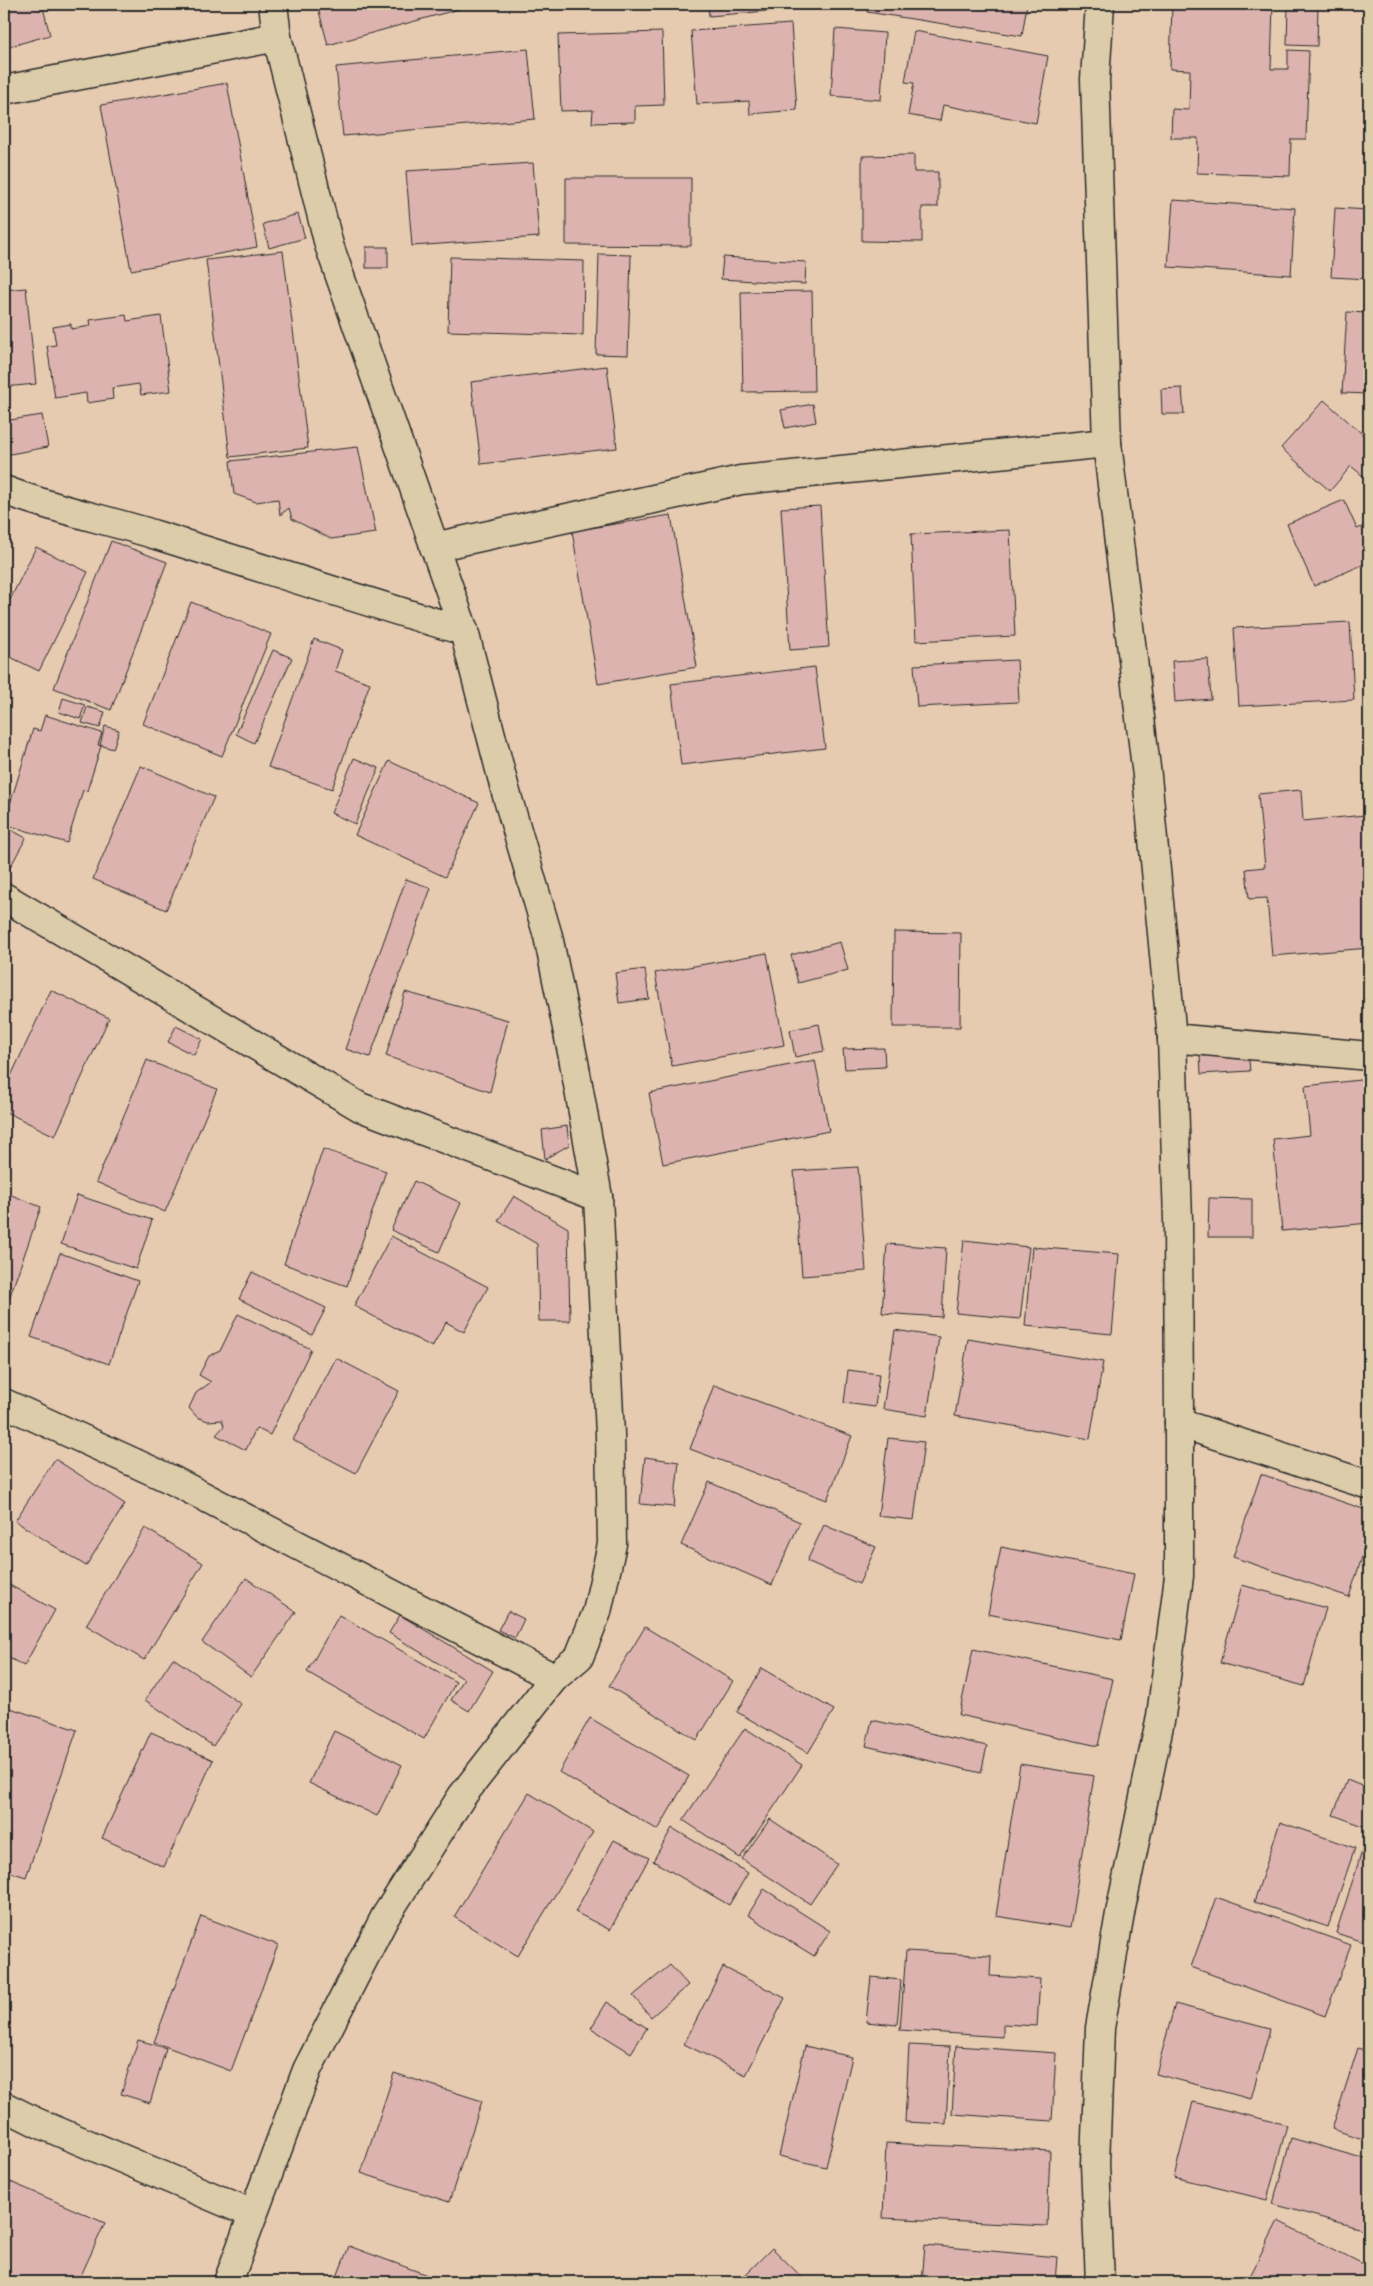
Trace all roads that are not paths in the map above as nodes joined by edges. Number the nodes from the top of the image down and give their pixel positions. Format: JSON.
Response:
{"nodes":[{"id":1,"x":272,"y":4,"type":"edge"},
{"id":2,"x":1100,"y":4,"type":"edge"},
{"id":3,"x":277,"y":37,"type":"junction"},
{"id":4,"x":4,"y":90,"type":"edge"},
{"id":5,"x":1107,"y":443,"type":"junction"},
{"id":6,"x":4,"y":490,"type":"edge"},
{"id":7,"x":434,"y":547,"type":"junction"},
{"id":8,"x":464,"y":631,"type":"junction"},
{"id":9,"x":4,"y":897,"type":"edge"},
{"id":10,"x":1172,"y":1038,"type":"junction"},
{"id":11,"x":1369,"y":1056,"type":"edge"},
{"id":12,"x":598,"y":1197,"type":"junction"},
{"id":13,"x":4,"y":1403,"type":"edge"},
{"id":14,"x":1179,"y":1423,"type":"junction"},
{"id":15,"x":1369,"y":1485,"type":"edge"},
{"id":16,"x":554,"y":1678,"type":"junction"},
{"id":17,"x":4,"y":2106,"type":"edge"},
{"id":18,"x":253,"y":2214,"type":"junction"},
{"id":19,"x":228,"y":2282,"type":"edge"},
{"id":20,"x":1100,"y":2282,"type":"edge"}],
"edges":[{"from":1,"to":3,"type":"street"},
{"from":2,"to":5,"type":"street"},
{"from":3,"to":4,"type":"street"},
{"from":3,"to":7,"type":"street"},
{"from":5,"to":7,"type":"street"},
{"from":5,"to":10,"type":"street"},
{"from":6,"to":8,"type":"street"},
{"from":7,"to":8,"type":"street"},
{"from":8,"to":12,"type":"street"},
{"from":9,"to":12,"type":"street"},
{"from":10,"to":11,"type":"street"},
{"from":10,"to":14,"type":"street"},
{"from":12,"to":16,"type":"street"},
{"from":13,"to":16,"type":"street"},
{"from":14,"to":15,"type":"street"},
{"from":14,"to":20,"type":"street"},
{"from":16,"to":18,"type":"street"},
{"from":17,"to":18,"type":"street"},
{"from":18,"to":19,"type":"street"}]}
